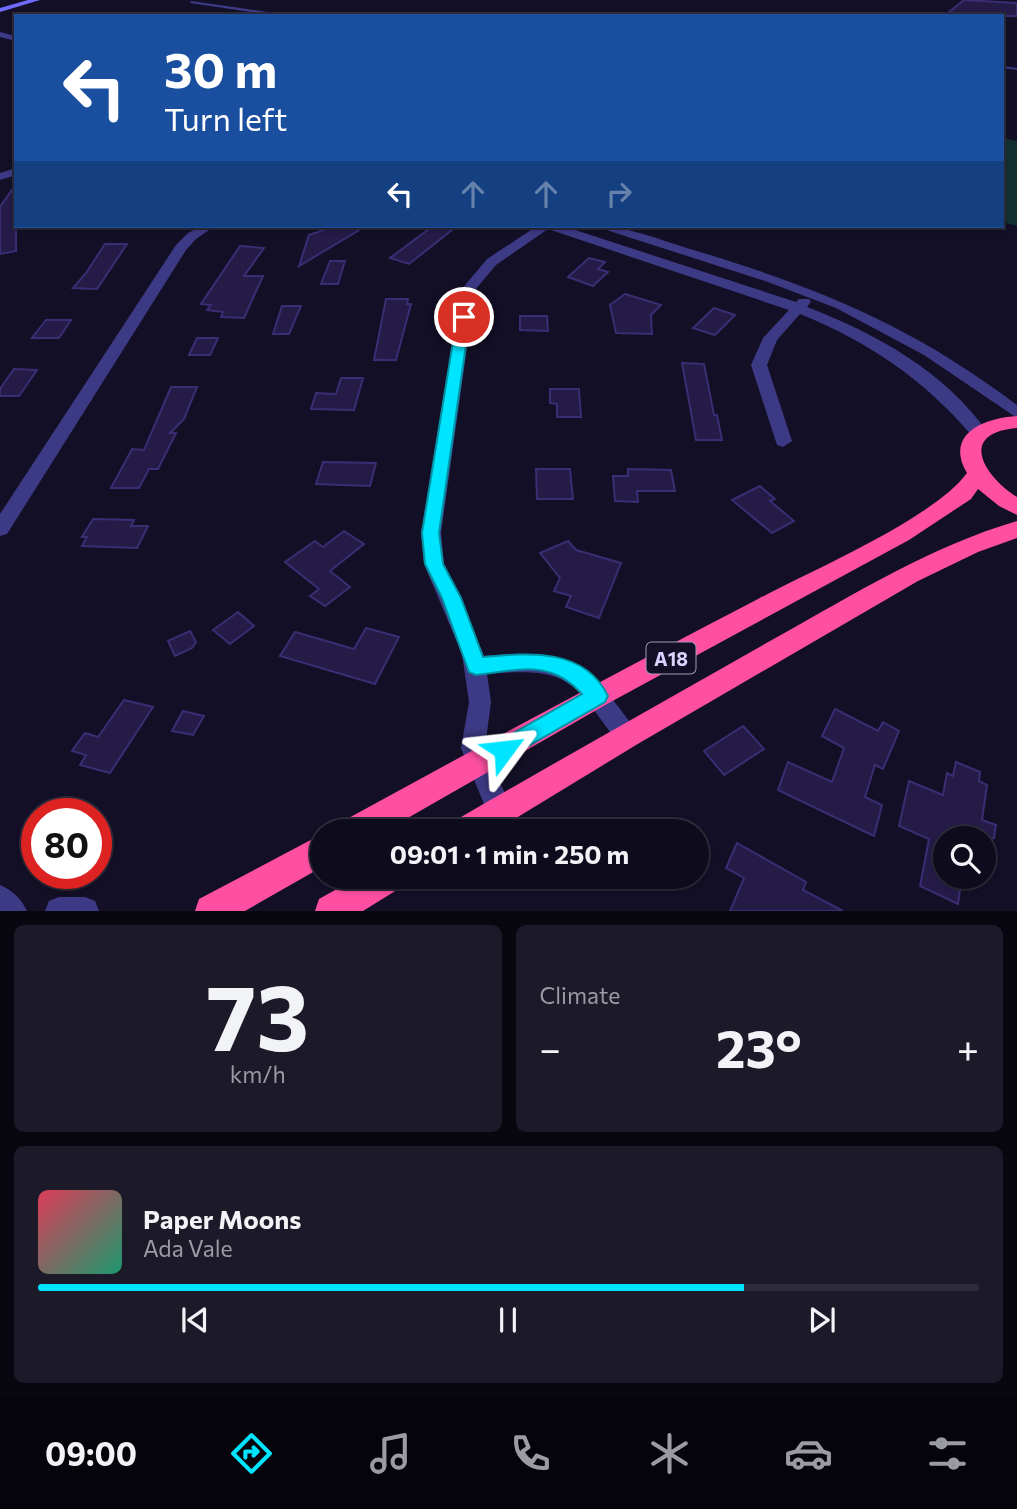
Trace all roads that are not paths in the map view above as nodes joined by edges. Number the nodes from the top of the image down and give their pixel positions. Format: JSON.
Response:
{"nodes":[{"id":1,"x":17,"y":0,"type":"edge"},
{"id":2,"x":36,"y":0,"type":"edge"},
{"id":3,"x":191,"y":2,"type":"dead end"},
{"id":4,"x":0,"y":5,"type":"edge"},
{"id":5,"x":0,"y":10,"type":"edge"},
{"id":6,"x":275,"y":14,"type":"edge"},
{"id":7,"x":206,"y":228,"type":"edge"},
{"id":8,"x":542,"y":228,"type":"edge"},
{"id":9,"x":557,"y":228,"type":"edge"},
{"id":10,"x":606,"y":228,"type":"edge"},
{"id":11,"x":812,"y":294,"type":"junction"},
{"id":12,"x":799,"y":308,"type":"junction"},
{"id":13,"x":1017,"y":413,"type":"edge"},
{"id":14,"x":1017,"y":422,"type":"edge"},
{"id":15,"x":979,"y":433,"type":"junction"},
{"id":16,"x":783,"y":441,"type":"dead end"},
{"id":17,"x":978,"y":475,"type":"junction"},
{"id":18,"x":1017,"y":507,"type":"edge"},
{"id":19,"x":0,"y":529,"type":"edge"},
{"id":20,"x":1017,"y":529,"type":"edge"},
{"id":21,"x":476,"y":666,"type":"junction"},
{"id":22,"x":597,"y":696,"type":"junction"},
{"id":23,"x":626,"y":736,"type":"junction"},
{"id":24,"x":481,"y":763,"type":"junction"},
{"id":25,"x":500,"y":812,"type":"junction"},
{"id":26,"x":378,"y":819,"type":"edge"},
{"id":27,"x":488,"y":819,"type":"edge"},
{"id":28,"x":310,"y":857,"type":"edge"},
{"id":29,"x":369,"y":889,"type":"edge"},
{"id":30,"x":0,"y":898,"type":"edge"},
{"id":31,"x":13,"y":911,"type":"edge"},
{"id":32,"x":59,"y":911,"type":"edge"},
{"id":33,"x":85,"y":911,"type":"edge"},
{"id":34,"x":211,"y":911,"type":"edge"},
{"id":35,"x":331,"y":911,"type":"edge"}],
"edges":[{"from":1,"to":4,"type":"main road"},
{"from":2,"to":5,"type":"main road"},
{"from":3,"to":6,"type":"lane"},
{"from":7,"to":19,"type":"street"},
{"from":8,"to":21,"type":"street"},
{"from":9,"to":12,"type":"street"},
{"from":10,"to":11,"type":"street"},
{"from":11,"to":12,"type":"street"},
{"from":11,"to":13,"type":"street"},
{"from":12,"to":15,"type":"street"},
{"from":12,"to":16,"type":"street"},
{"from":14,"to":15,"type":"highway"},
{"from":15,"to":17,"type":"highway"},
{"from":17,"to":18,"type":"highway"},
{"from":17,"to":22,"type":"highway","number":"A18"},
{"from":20,"to":23,"type":"highway","number":"A18"},
{"from":21,"to":22,"type":"street"},
{"from":21,"to":24,"type":"street"},
{"from":22,"to":23,"type":"street"},
{"from":22,"to":24,"type":"highway","number":"A18"},
{"from":23,"to":25,"type":"highway","number":"A18"},
{"from":24,"to":25,"type":"street"},
{"from":24,"to":26,"type":"highway","number":"A18"},
{"from":25,"to":27,"type":"highway","number":"A18"},
{"from":28,"to":34,"type":"highway"},
{"from":29,"to":35,"type":"highway"},
{"from":30,"to":31,"type":"street"},
{"from":32,"to":33,"type":"street"}]}
